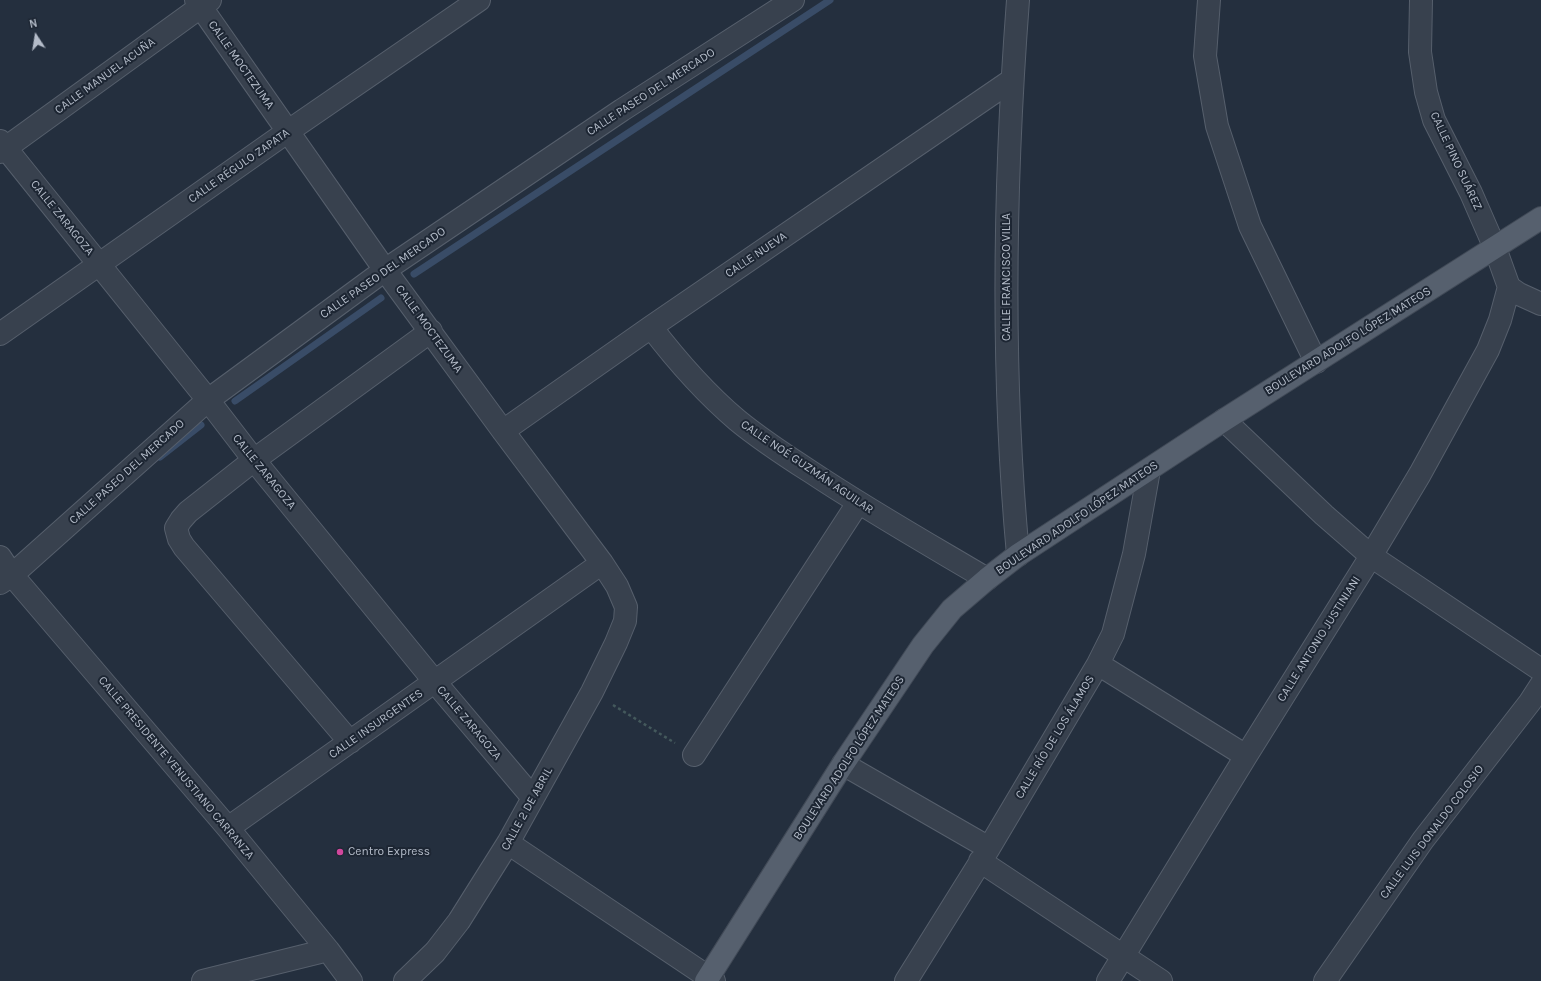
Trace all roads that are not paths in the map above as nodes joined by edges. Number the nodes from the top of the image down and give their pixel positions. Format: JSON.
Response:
{"nodes":[{"id":1,"x":479,"y":0,"type":"edge"},
{"id":2,"x":793,"y":0,"type":"edge"},
{"id":3,"x":1018,"y":0,"type":"edge"},
{"id":4,"x":1210,"y":0,"type":"edge"},
{"id":5,"x":1421,"y":0,"type":"edge"},
{"id":6,"x":203,"y":2,"type":"edge"},
{"id":7,"x":1012,"y":80,"type":"junction"},
{"id":8,"x":288,"y":132,"type":"junction"},
{"id":9,"x":2,"y":147,"type":"edge"},
{"id":10,"x":1541,"y":218,"type":"edge"},
{"id":11,"x":1495,"y":248,"type":"junction"},
{"id":12,"x":99,"y":264,"type":"junction"},
{"id":13,"x":385,"y":270,"type":"junction"},
{"id":14,"x":1509,"y":287,"type":"junction"},
{"id":15,"x":1541,"y":304,"type":"edge"},
{"id":16,"x":651,"y":327,"type":"junction"},
{"id":17,"x":431,"y":331,"type":"junction"},
{"id":18,"x":0,"y":334,"type":"edge"},
{"id":19,"x":1316,"y":362,"type":"junction"},
{"id":20,"x":208,"y":400,"type":"junction"},
{"id":21,"x":1224,"y":420,"type":"junction"},
{"id":22,"x":503,"y":431,"type":"junction"},
{"id":23,"x":254,"y":460,"type":"junction"},
{"id":24,"x":1149,"y":470,"type":"junction"},
{"id":25,"x":858,"y":503,"type":"junction"},
{"id":26,"x":1018,"y":555,"type":"junction"},
{"id":27,"x":1371,"y":556,"type":"junction"},
{"id":28,"x":0,"y":557,"type":"edge"},
{"id":29,"x":602,"y":563,"type":"junction"},
{"id":30,"x":6,"y":579,"type":"edge"},
{"id":31,"x":987,"y":579,"type":"junction"},
{"id":32,"x":625,"y":621,"type":"joint"},
{"id":33,"x":1098,"y":664,"type":"junction"},
{"id":34,"x":1541,"y":670,"type":"edge"},
{"id":35,"x":435,"y":682,"type":"junction"},
{"id":36,"x":1541,"y":685,"type":"edge"},
{"id":37,"x":350,"y":742,"type":"junction"},
{"id":38,"x":694,"y":755,"type":"road end"},
{"id":39,"x":1246,"y":756,"type":"junction"},
{"id":40,"x":843,"y":764,"type":"junction"},
{"id":41,"x":533,"y":798,"type":"junction"},
{"id":42,"x":228,"y":828,"type":"junction"},
{"id":43,"x":508,"y":843,"type":"junction"},
{"id":44,"x":985,"y":854,"type":"junction"},
{"id":45,"x":328,"y":950,"type":"junction"},
{"id":46,"x":1124,"y":956,"type":"junction"},
{"id":47,"x":709,"y":980,"type":"edge"},
{"id":48,"x":203,"y":981,"type":"edge"},
{"id":49,"x":351,"y":981,"type":"edge"},
{"id":50,"x":405,"y":981,"type":"edge"},
{"id":51,"x":906,"y":981,"type":"edge"},
{"id":52,"x":1108,"y":981,"type":"edge"},
{"id":53,"x":1161,"y":981,"type":"edge"},
{"id":54,"x":1325,"y":981,"type":"edge"}],
"edges":[{"from":1,"to":8,"type":"street","name":"CALLE RÉGULO ZAPATA"},
{"from":2,"to":13,"type":"street","name":"CALLE PASEO DEL MERCADO"},
{"from":3,"to":7,"type":"street","name":"CALLE FRANCISCO VILLA"},
{"from":4,"to":19,"type":"street"},
{"from":5,"to":11,"type":"street","name":"CALLE PINO SUÁREZ"},
{"from":6,"to":8,"type":"street","name":"CALLE MOCTEZUMA"},
{"from":6,"to":9,"type":"street","name":"CALLE MANUEL ACUÑA"},
{"from":7,"to":16,"type":"street","name":"CALLE NUEVA"},
{"from":7,"to":26,"type":"street","name":"CALLE FRANCISCO VILLA"},
{"from":8,"to":12,"type":"street","name":"CALLE RÉGULO ZAPATA"},
{"from":8,"to":13,"type":"street","name":"CALLE MOCTEZUMA"},
{"from":9,"to":12,"type":"street","name":"CALLE ZARAGOZA"},
{"from":10,"to":11,"type":"main road","name":"BOULEVARD ADOLFO LÓPEZ MATEOS"},
{"from":11,"to":14,"type":"street","name":"CALLE PINO SUÁREZ"},
{"from":11,"to":19,"type":"main road","name":"BOULEVARD ADOLFO LÓPEZ MATEOS"},
{"from":12,"to":18,"type":"street","name":"CALLE RÉGULO ZAPATA"},
{"from":12,"to":20,"type":"street","name":"CALLE ZARAGOZA"},
{"from":13,"to":17,"type":"street","name":"CALLE MOCTEZUMA"},
{"from":13,"to":20,"type":"street","name":"CALLE PASEO DEL MERCADO"},
{"from":14,"to":15,"type":"street"},
{"from":14,"to":27,"type":"street","name":"CALLE ANTONIO JUSTINIANI"},
{"from":16,"to":22,"type":"street","name":"CALLE NUEVA"},
{"from":16,"to":25,"type":"street","name":"CALLE NOÉ GUZMÁN AGUILAR"},
{"from":17,"to":22,"type":"street","name":"CALLE MOCTEZUMA"},
{"from":17,"to":23,"type":"street"},
{"from":19,"to":21,"type":"main road","name":"BOULEVARD ADOLFO LÓPEZ MATEOS"},
{"from":20,"to":23,"type":"street","name":"CALLE ZARAGOZA"},
{"from":20,"to":30,"type":"street","name":"CALLE PASEO DEL MERCADO"},
{"from":21,"to":24,"type":"main road","name":"BOULEVARD ADOLFO LÓPEZ MATEOS"},
{"from":21,"to":27,"type":"street"},
{"from":22,"to":29,"type":"street","name":"CALLE MOCTEZUMA"},
{"from":23,"to":35,"type":"street","name":"CALLE ZARAGOZA"},
{"from":23,"to":37,"type":"street"},
{"from":24,"to":26,"type":"main road","name":"BOULEVARD ADOLFO LÓPEZ MATEOS"},
{"from":24,"to":33,"type":"street","name":"CALLE RÍO DE LOS ÁLAMOS"},
{"from":25,"to":31,"type":"street","name":"CALLE NOÉ GUZMÁN AGUILAR"},
{"from":25,"to":38,"type":"street"},
{"from":26,"to":31,"type":"main road","name":"BOULEVARD ADOLFO LÓPEZ MATEOS"},
{"from":27,"to":34,"type":"street"},
{"from":27,"to":39,"type":"street","name":"CALLE ANTONIO JUSTINIANI"},
{"from":28,"to":30,"type":"street","name":"CALLE PRESIDENTE VENUSTIANO CARRANZA"},
{"from":29,"to":32,"type":"street","name":"CALLE MOCTEZUMA"},
{"from":29,"to":35,"type":"street","name":"CALLE INSURGENTES"},
{"from":30,"to":42,"type":"street","name":"CALLE PRESIDENTE VENUSTIANO CARRANZA"},
{"from":31,"to":40,"type":"main road","name":"BOULEVARD ADOLFO LÓPEZ MATEOS"},
{"from":32,"to":41,"type":"street","name":"CALLE 2 DE ABRIL"},
{"from":33,"to":39,"type":"street"},
{"from":33,"to":44,"type":"street","name":"CALLE RÍO DE LOS ÁLAMOS"},
{"from":35,"to":37,"type":"street","name":"CALLE INSURGENTES"},
{"from":35,"to":41,"type":"street","name":"CALLE ZARAGOZA"},
{"from":36,"to":54,"type":"street","name":"CALLE LUIS DONALDO COLOSIO"},
{"from":37,"to":42,"type":"street","name":"CALLE INSURGENTES"},
{"from":39,"to":46,"type":"street","name":"CALLE ANTONIO JUSTINIANI"},
{"from":40,"to":44,"type":"street"},
{"from":40,"to":47,"type":"main road","name":"BOULEVARD ADOLFO LÓPEZ MATEOS"},
{"from":41,"to":43,"type":"street","name":"CALLE 2 DE ABRIL"},
{"from":42,"to":45,"type":"street","name":"CALLE PRESIDENTE VENUSTIANO CARRANZA"},
{"from":43,"to":47,"type":"street"},
{"from":43,"to":50,"type":"street","name":"CALLE 2 DE ABRIL"},
{"from":44,"to":46,"type":"street"},
{"from":44,"to":51,"type":"street","name":"CALLE RÍO DE LOS ÁLAMOS"},
{"from":45,"to":48,"type":"street"},
{"from":45,"to":49,"type":"street","name":"CALLE PRESIDENTE VENUSTIANO CARRANZA"},
{"from":46,"to":52,"type":"street","name":"CALLE ANTONIO JUSTINIANI"},
{"from":46,"to":53,"type":"street"}]}
